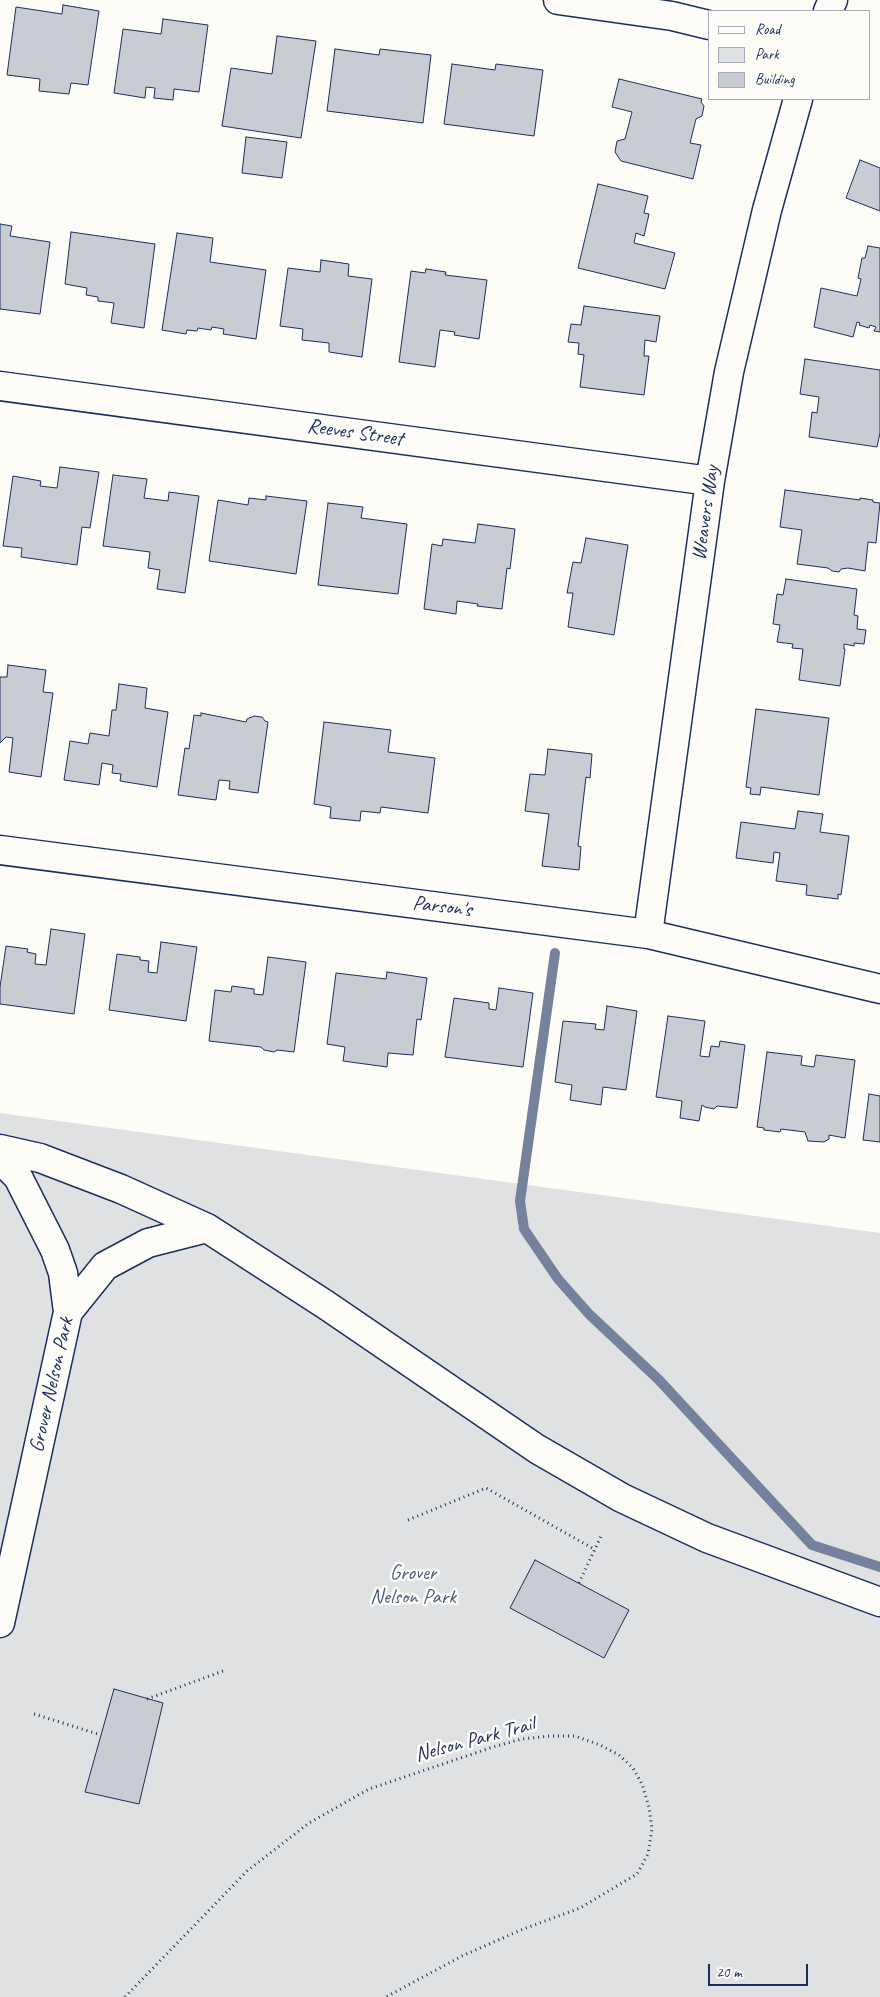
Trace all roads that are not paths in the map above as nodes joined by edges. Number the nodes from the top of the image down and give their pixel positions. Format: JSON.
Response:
{"nodes":[{"id":1,"x":558,"y":0,"type":"edge"},
{"id":2,"x":708,"y":25,"type":"edge"},
{"id":3,"x":798,"y":100,"type":"edge"},
{"id":4,"x":0,"y":386,"type":"edge"},
{"id":5,"x":710,"y":481,"type":"junction"},
{"id":6,"x":0,"y":850,"type":"edge"},
{"id":7,"x":648,"y":934,"type":"junction"},
{"id":8,"x":880,"y":989,"type":"edge"},
{"id":9,"x":0,"y":1149,"type":"edge"},
{"id":10,"x":0,"y":1159,"type":"edge"},
{"id":11,"x":207,"y":1228,"type":"junction"},
{"id":12,"x":68,"y":1312,"type":"junction"},
{"id":13,"x":880,"y":1602,"type":"edge"},
{"id":14,"x":0,"y":1623,"type":"edge"}],
"edges":[{"from":1,"to":2,"type":"street"},
{"from":3,"to":5,"type":"street","name":"Weavers Way"},
{"from":4,"to":5,"type":"street","name":"Reeves Street"},
{"from":5,"to":7,"type":"street","name":"Weavers Way"},
{"from":6,"to":7,"type":"street","name":"Parson's"},
{"from":7,"to":8,"type":"street","name":"Parson's"},
{"from":9,"to":11,"type":"street"},
{"from":10,"to":12,"type":"street"},
{"from":11,"to":12,"type":"street","name":"Grover Nelson Park"},
{"from":11,"to":13,"type":"street"},
{"from":12,"to":14,"type":"street","name":"Grover Nelson Park"}]}
